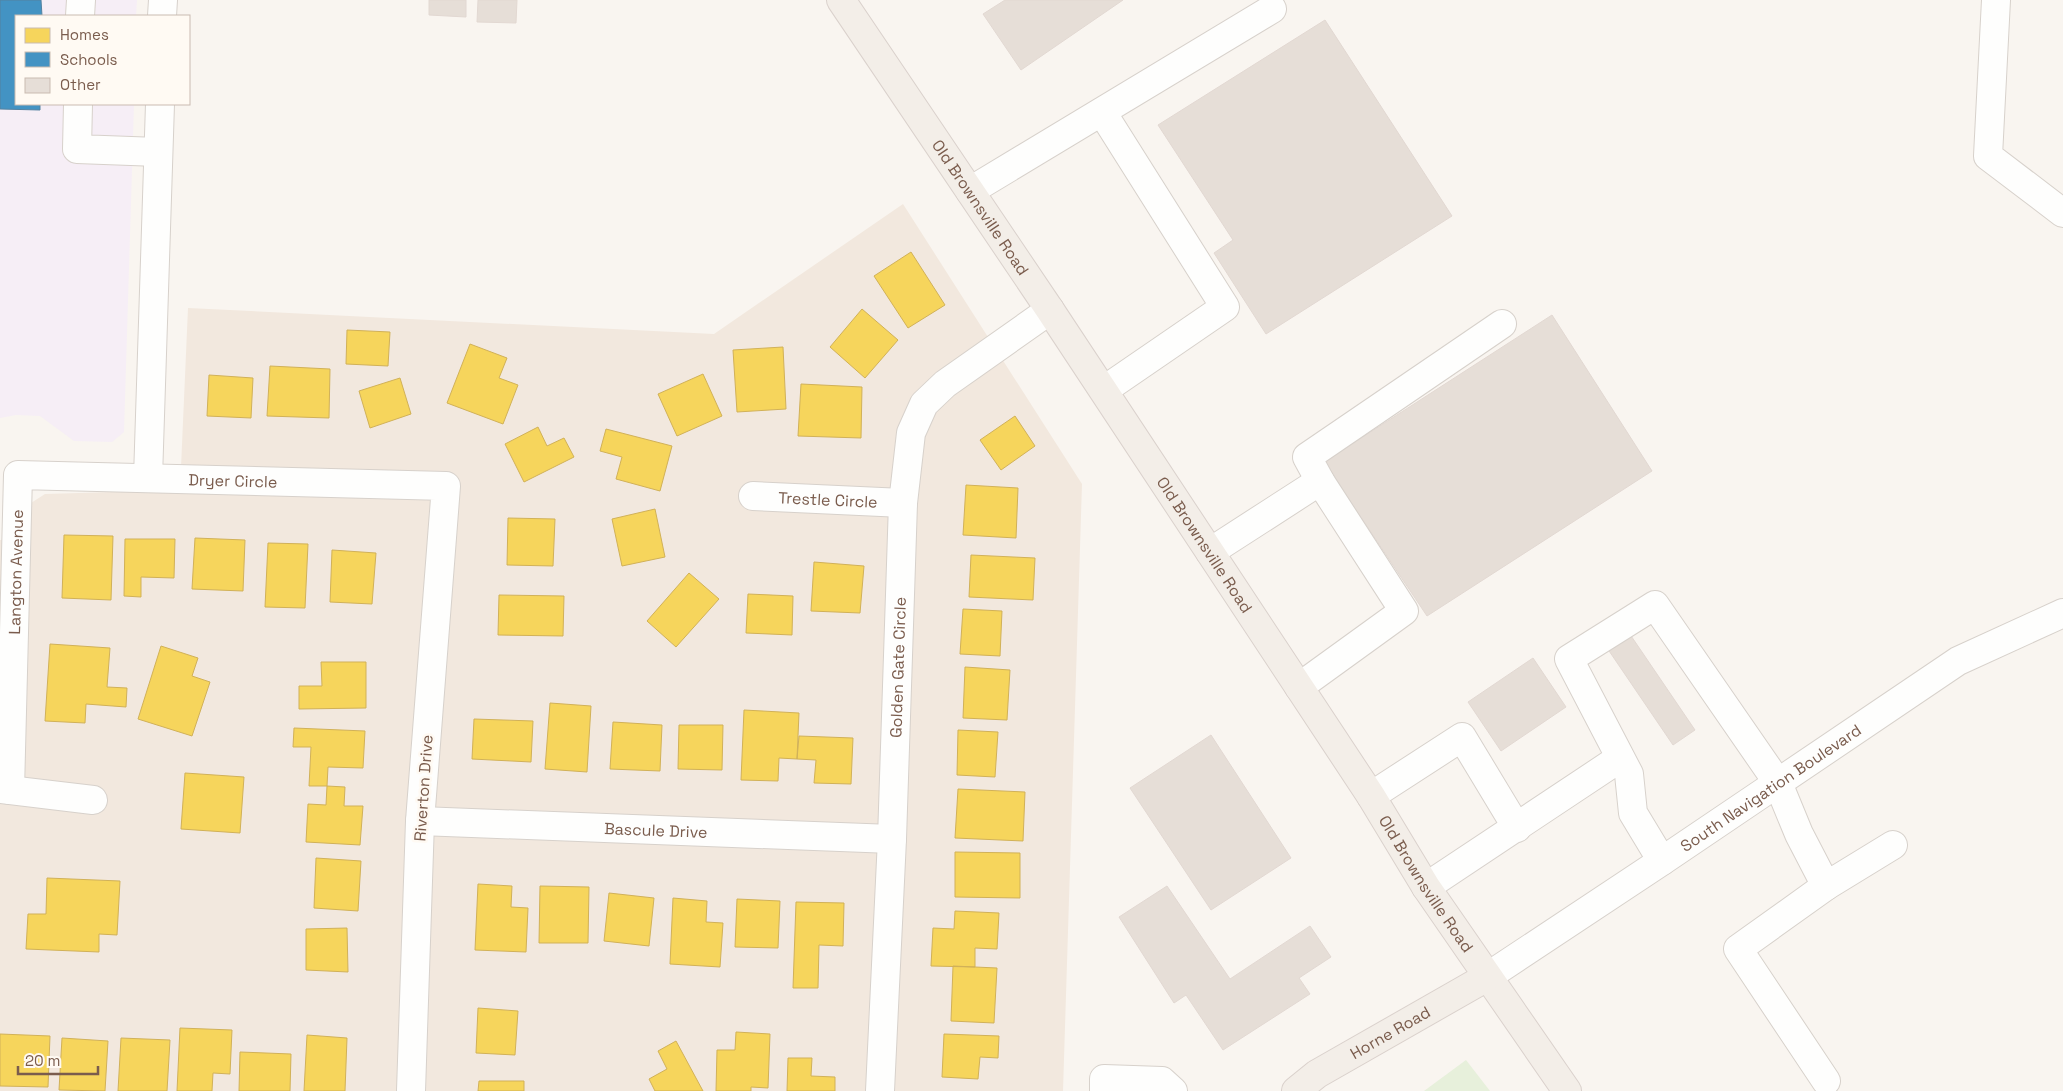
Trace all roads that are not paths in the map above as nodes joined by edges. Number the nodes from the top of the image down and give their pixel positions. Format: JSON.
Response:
{"nodes":[{"id":1,"x":81,"y":0,"type":"edge"},
{"id":2,"x":163,"y":0,"type":"edge"},
{"id":3,"x":841,"y":0,"type":"edge"},
{"id":4,"x":1996,"y":0,"type":"edge"},
{"id":5,"x":1272,"y":9,"type":"dead end"},
{"id":6,"x":80,"y":15,"type":"edge"},
{"id":7,"x":162,"y":15,"type":"edge"},
{"id":8,"x":78,"y":105,"type":"edge"},
{"id":9,"x":160,"y":105,"type":"edge"},
{"id":10,"x":1102,"y":112,"type":"junction"},
{"id":11,"x":158,"y":152,"type":"junction"},
{"id":12,"x":970,"y":192,"type":"junction"},
{"id":13,"x":2063,"y":213,"type":"edge"},
{"id":14,"x":1050,"y":310,"type":"junction"},
{"id":15,"x":1502,"y":324,"type":"dead end"},
{"id":16,"x":1104,"y":390,"type":"junction"},
{"id":17,"x":18,"y":475,"type":"joint"},
{"id":18,"x":148,"y":478,"type":"junction"},
{"id":19,"x":1320,"y":480,"type":"junction"},
{"id":20,"x":446,"y":486,"type":"joint"},
{"id":21,"x":753,"y":496,"type":"dead end"},
{"id":22,"x":903,"y":503,"type":"junction"},
{"id":23,"x":1210,"y":552,"type":"junction"},
{"id":24,"x":2063,"y":613,"type":"edge"},
{"id":25,"x":1299,"y":687,"type":"junction"},
{"id":26,"x":1620,"y":758,"type":"junction"},
{"id":27,"x":1778,"y":783,"type":"junction"},
{"id":28,"x":5,"y":789,"type":"edge"},
{"id":29,"x":1371,"y":796,"type":"junction"},
{"id":30,"x":93,"y":800,"type":"dead end"},
{"id":31,"x":420,"y":821,"type":"junction"},
{"id":32,"x":1517,"y":828,"type":"junction"},
{"id":33,"x":892,"y":839,"type":"junction"},
{"id":34,"x":1893,"y":845,"type":"dead end"},
{"id":35,"x":1662,"y":861,"type":"junction"},
{"id":36,"x":1826,"y":886,"type":"junction"},
{"id":37,"x":1426,"y":887,"type":"junction"},
{"id":38,"x":1487,"y":977,"type":"junction"},
{"id":39,"x":1826,"y":1081,"type":"dead end"},
{"id":40,"x":411,"y":1091,"type":"edge"},
{"id":41,"x":880,"y":1091,"type":"edge"},
{"id":42,"x":1104,"y":1091,"type":"edge"},
{"id":43,"x":1173,"y":1091,"type":"edge"},
{"id":44,"x":1296,"y":1091,"type":"edge"},
{"id":45,"x":1567,"y":1091,"type":"edge"}],
"edges":[{"from":1,"to":6,"type":"street"},
{"from":2,"to":7,"type":"street"},
{"from":3,"to":12,"type":"main road","name":"Old Brownsville Road"},
{"from":4,"to":13,"type":"street"},
{"from":5,"to":10,"type":"street"},
{"from":8,"to":11,"type":"street"},
{"from":9,"to":11,"type":"street"},
{"from":10,"to":12,"type":"street"},
{"from":10,"to":16,"type":"street"},
{"from":11,"to":18,"type":"street"},
{"from":12,"to":14,"type":"main road","name":"Old Brownsville Road"},
{"from":14,"to":16,"type":"main road","name":"Old Brownsville Road"},
{"from":14,"to":22,"type":"street","name":"Golden Gate Circle"},
{"from":15,"to":19,"type":"street"},
{"from":16,"to":23,"type":"main road","name":"Old Brownsville Road"},
{"from":17,"to":18,"type":"street","name":"Dryer Circle"},
{"from":17,"to":28,"type":"street","name":"Langton Avenue"},
{"from":18,"to":20,"type":"street","name":"Dryer Circle"},
{"from":19,"to":23,"type":"street"},
{"from":19,"to":25,"type":"street"},
{"from":20,"to":31,"type":"street","name":"Riverton Drive"},
{"from":21,"to":22,"type":"street","name":"Trestle Circle"},
{"from":22,"to":33,"type":"street","name":"Golden Gate Circle"},
{"from":23,"to":25,"type":"main road","name":"Old Brownsville Road"},
{"from":24,"to":27,"type":"street","name":"South Navigation Boulevard"},
{"from":25,"to":29,"type":"main road","name":"Old Brownsville Road"},
{"from":26,"to":27,"type":"street"},
{"from":26,"to":32,"type":"street"},
{"from":26,"to":35,"type":"street"},
{"from":27,"to":35,"type":"street","name":"South Navigation Boulevard"},
{"from":27,"to":36,"type":"street"},
{"from":28,"to":30,"type":"street"},
{"from":29,"to":32,"type":"street"},
{"from":29,"to":37,"type":"main road","name":"Old Brownsville Road"},
{"from":31,"to":33,"type":"street","name":"Bascule Drive"},
{"from":31,"to":40,"type":"street","name":"Riverton Drive"},
{"from":32,"to":37,"type":"street"},
{"from":33,"to":41,"type":"street","name":"Golden Gate Circle"},
{"from":34,"to":36,"type":"street"},
{"from":35,"to":38,"type":"street","name":"South Navigation Boulevard"},
{"from":36,"to":39,"type":"street"},
{"from":37,"to":38,"type":"main road","name":"Old Brownsville Road"},
{"from":38,"to":44,"type":"main road","name":"Horne Road"},
{"from":38,"to":45,"type":"main road","name":"Old Brownsville Road"},
{"from":42,"to":43,"type":"street"}]}
